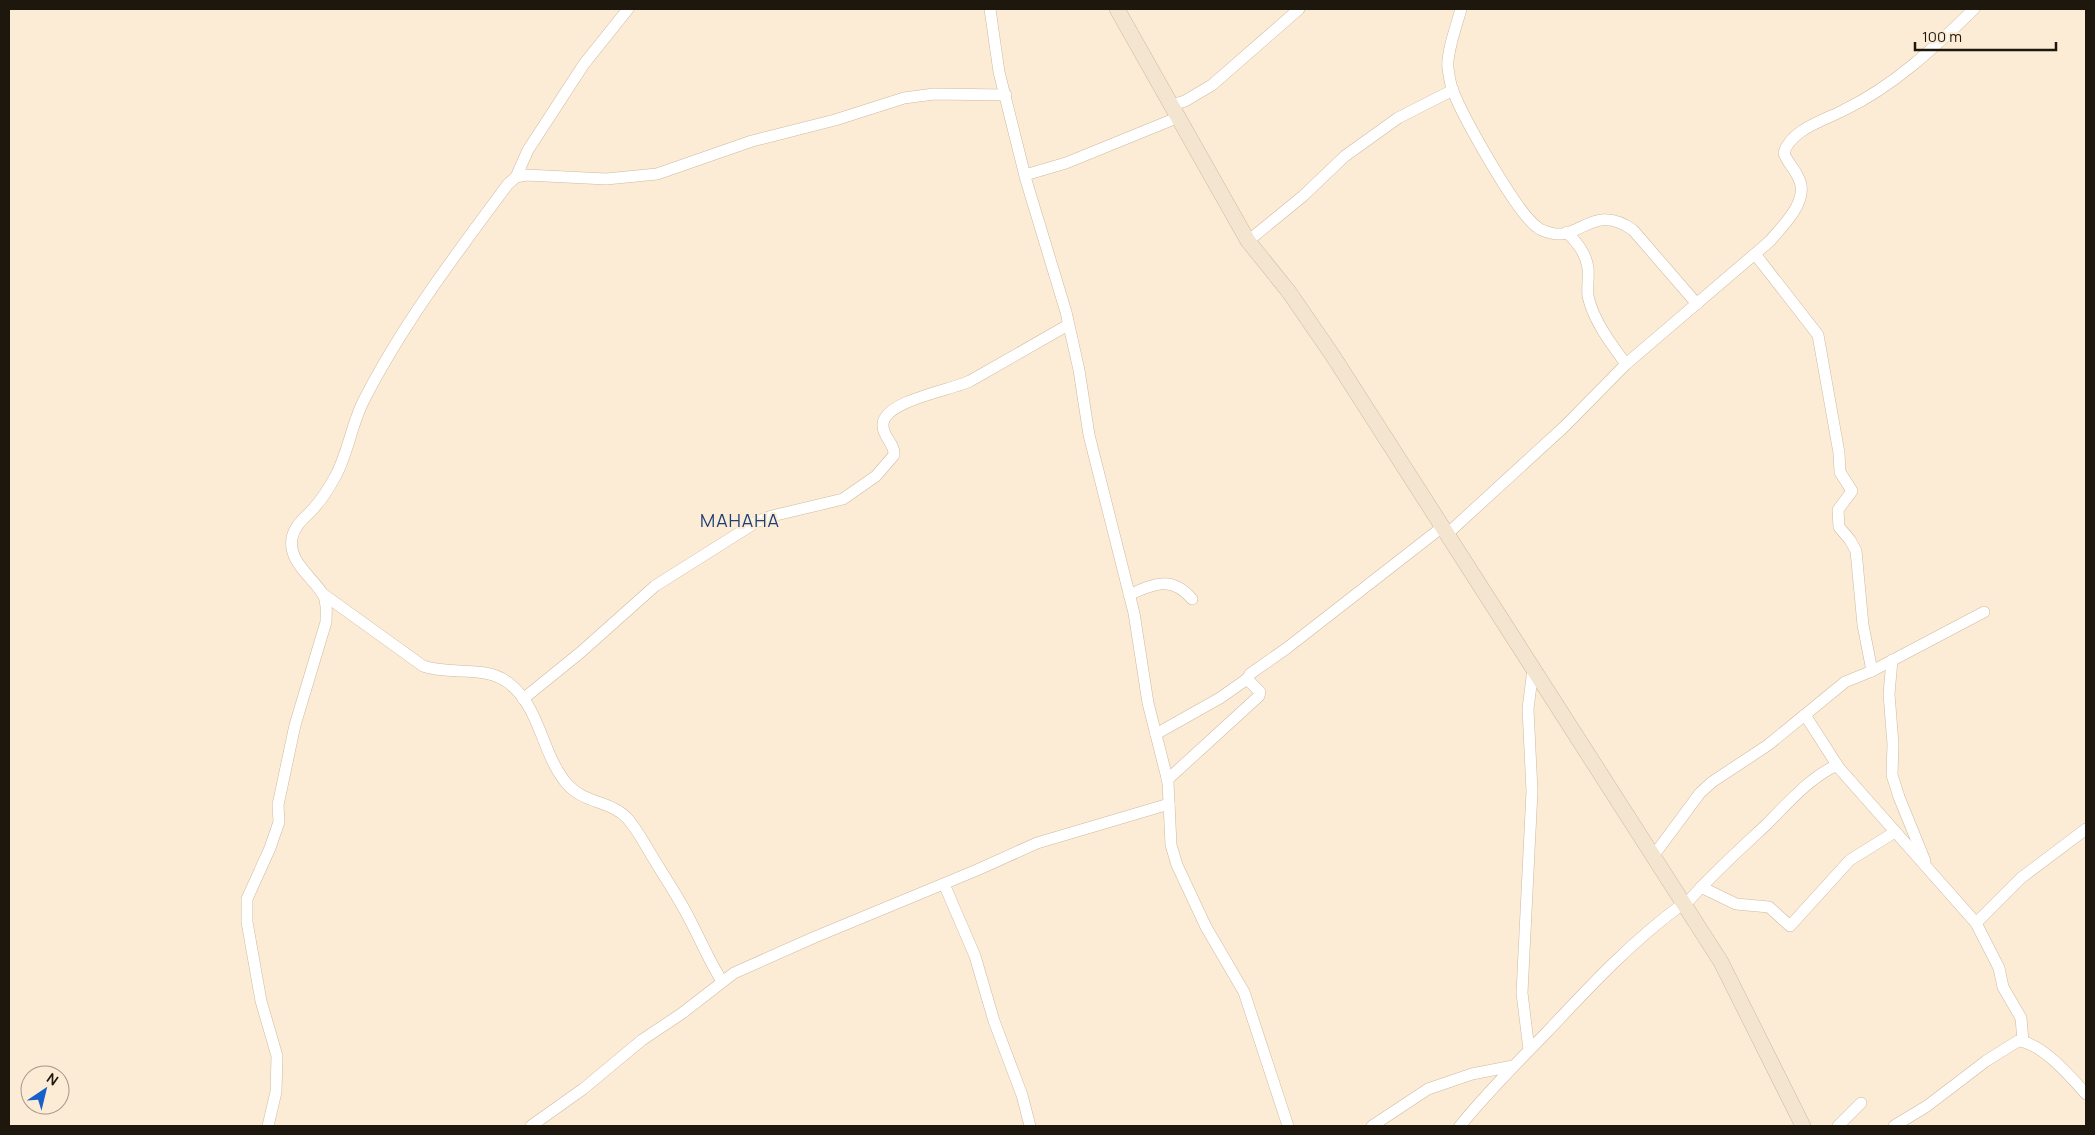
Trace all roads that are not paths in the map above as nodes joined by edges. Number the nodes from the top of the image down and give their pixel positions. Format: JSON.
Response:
{"nodes":[{"id":1,"x":628,"y":9,"type":"edge"},
{"id":2,"x":990,"y":9,"type":"edge"},
{"id":3,"x":1117,"y":9,"type":"edge"},
{"id":4,"x":1299,"y":9,"type":"edge"},
{"id":5,"x":1461,"y":9,"type":"edge"},
{"id":6,"x":1974,"y":9,"type":"edge"},
{"id":7,"x":1453,"y":90,"type":"junction"},
{"id":8,"x":1006,"y":95,"type":"junction"},
{"id":9,"x":1175,"y":111,"type":"junction"},
{"id":10,"x":1025,"y":175,"type":"junction"},
{"id":11,"x":516,"y":177,"type":"junction"},
{"id":12,"x":1567,"y":232,"type":"junction"},
{"id":13,"x":1248,"y":241,"type":"junction"},
{"id":14,"x":1755,"y":254,"type":"junction"},
{"id":15,"x":1697,"y":304,"type":"junction"},
{"id":16,"x":1068,"y":325,"type":"junction"},
{"id":17,"x":1626,"y":364,"type":"junction"},
{"id":18,"x":1443,"y":531,"type":"junction"},
{"id":19,"x":323,"y":594,"type":"junction"},
{"id":20,"x":1130,"y":595,"type":"junction"},
{"id":21,"x":1192,"y":599,"type":"dead end"},
{"id":22,"x":1984,"y":612,"type":"dead end"},
{"id":23,"x":1892,"y":660,"type":"junction"},
{"id":24,"x":1533,"y":669,"type":"junction"},
{"id":25,"x":1872,"y":671,"type":"junction"},
{"id":26,"x":1247,"y":679,"type":"junction"},
{"id":27,"x":524,"y":699,"type":"junction"},
{"id":28,"x":1805,"y":715,"type":"junction"},
{"id":29,"x":1156,"y":734,"type":"junction"},
{"id":30,"x":1837,"y":765,"type":"junction"},
{"id":31,"x":1167,"y":780,"type":"junction"},
{"id":32,"x":1169,"y":804,"type":"junction"},
{"id":33,"x":2086,"y":829,"type":"edge"},
{"id":34,"x":1895,"y":832,"type":"junction"},
{"id":35,"x":1654,"y":855,"type":"junction"},
{"id":36,"x":1928,"y":870,"type":"junction"},
{"id":37,"x":944,"y":884,"type":"junction"},
{"id":38,"x":1701,"y":887,"type":"junction"},
{"id":39,"x":1684,"y":904,"type":"junction"},
{"id":40,"x":1976,"y":923,"type":"junction"},
{"id":41,"x":722,"y":982,"type":"junction"},
{"id":42,"x":2023,"y":1041,"type":"junction"},
{"id":43,"x":1529,"y":1050,"type":"junction"},
{"id":44,"x":1514,"y":1066,"type":"junction"},
{"id":45,"x":2086,"y":1094,"type":"edge"},
{"id":46,"x":1861,"y":1103,"type":"dead end"},
{"id":47,"x":268,"y":1126,"type":"edge"},
{"id":48,"x":531,"y":1126,"type":"edge"},
{"id":49,"x":1030,"y":1126,"type":"edge"},
{"id":50,"x":1288,"y":1126,"type":"edge"},
{"id":51,"x":1372,"y":1126,"type":"edge"},
{"id":52,"x":1460,"y":1126,"type":"edge"},
{"id":53,"x":1803,"y":1126,"type":"edge"},
{"id":54,"x":1838,"y":1126,"type":"edge"},
{"id":55,"x":1894,"y":1126,"type":"edge"}],
"edges":[{"from":1,"to":11,"type":"street"},
{"from":2,"to":8,"type":"street"},
{"from":3,"to":9,"type":"main road"},
{"from":4,"to":9,"type":"street"},
{"from":5,"to":7,"type":"street"},
{"from":6,"to":14,"type":"street"},
{"from":7,"to":12,"type":"street"},
{"from":7,"to":13,"type":"street"},
{"from":8,"to":10,"type":"street"},
{"from":8,"to":11,"type":"street"},
{"from":9,"to":10,"type":"street"},
{"from":9,"to":13,"type":"main road"},
{"from":10,"to":16,"type":"street"},
{"from":11,"to":19,"type":"street"},
{"from":12,"to":15,"type":"street"},
{"from":12,"to":17,"type":"street"},
{"from":13,"to":18,"type":"main road"},
{"from":14,"to":15,"type":"street"},
{"from":14,"to":25,"type":"street"},
{"from":15,"to":17,"type":"street"},
{"from":16,"to":20,"type":"street"},
{"from":16,"to":27,"type":"street"},
{"from":17,"to":18,"type":"street"},
{"from":18,"to":24,"type":"main road"},
{"from":18,"to":26,"type":"street"},
{"from":19,"to":27,"type":"street"},
{"from":19,"to":47,"type":"street"},
{"from":20,"to":21,"type":"street"},
{"from":20,"to":29,"type":"street"},
{"from":22,"to":23,"type":"street"},
{"from":23,"to":25,"type":"street"},
{"from":23,"to":36,"type":"street"},
{"from":24,"to":35,"type":"main road"},
{"from":24,"to":43,"type":"street"},
{"from":25,"to":28,"type":"street"},
{"from":26,"to":29,"type":"street"},
{"from":26,"to":31,"type":"street"},
{"from":27,"to":41,"type":"street"},
{"from":28,"to":30,"type":"street"},
{"from":28,"to":35,"type":"street"},
{"from":29,"to":31,"type":"street"},
{"from":30,"to":34,"type":"street"},
{"from":30,"to":38,"type":"street"},
{"from":31,"to":32,"type":"street"},
{"from":32,"to":37,"type":"street"},
{"from":32,"to":50,"type":"street"},
{"from":33,"to":40,"type":"street"},
{"from":34,"to":36,"type":"street"},
{"from":34,"to":38,"type":"street"},
{"from":35,"to":39,"type":"main road"},
{"from":36,"to":40,"type":"street"},
{"from":37,"to":41,"type":"street"},
{"from":37,"to":49,"type":"street"},
{"from":38,"to":39,"type":"street"},
{"from":39,"to":43,"type":"street"},
{"from":39,"to":53,"type":"main road"},
{"from":40,"to":42,"type":"street"},
{"from":41,"to":48,"type":"street"},
{"from":42,"to":45,"type":"street"},
{"from":42,"to":55,"type":"street"},
{"from":43,"to":44,"type":"street"},
{"from":44,"to":51,"type":"street"},
{"from":44,"to":52,"type":"street"},
{"from":46,"to":54,"type":"street"}]}
